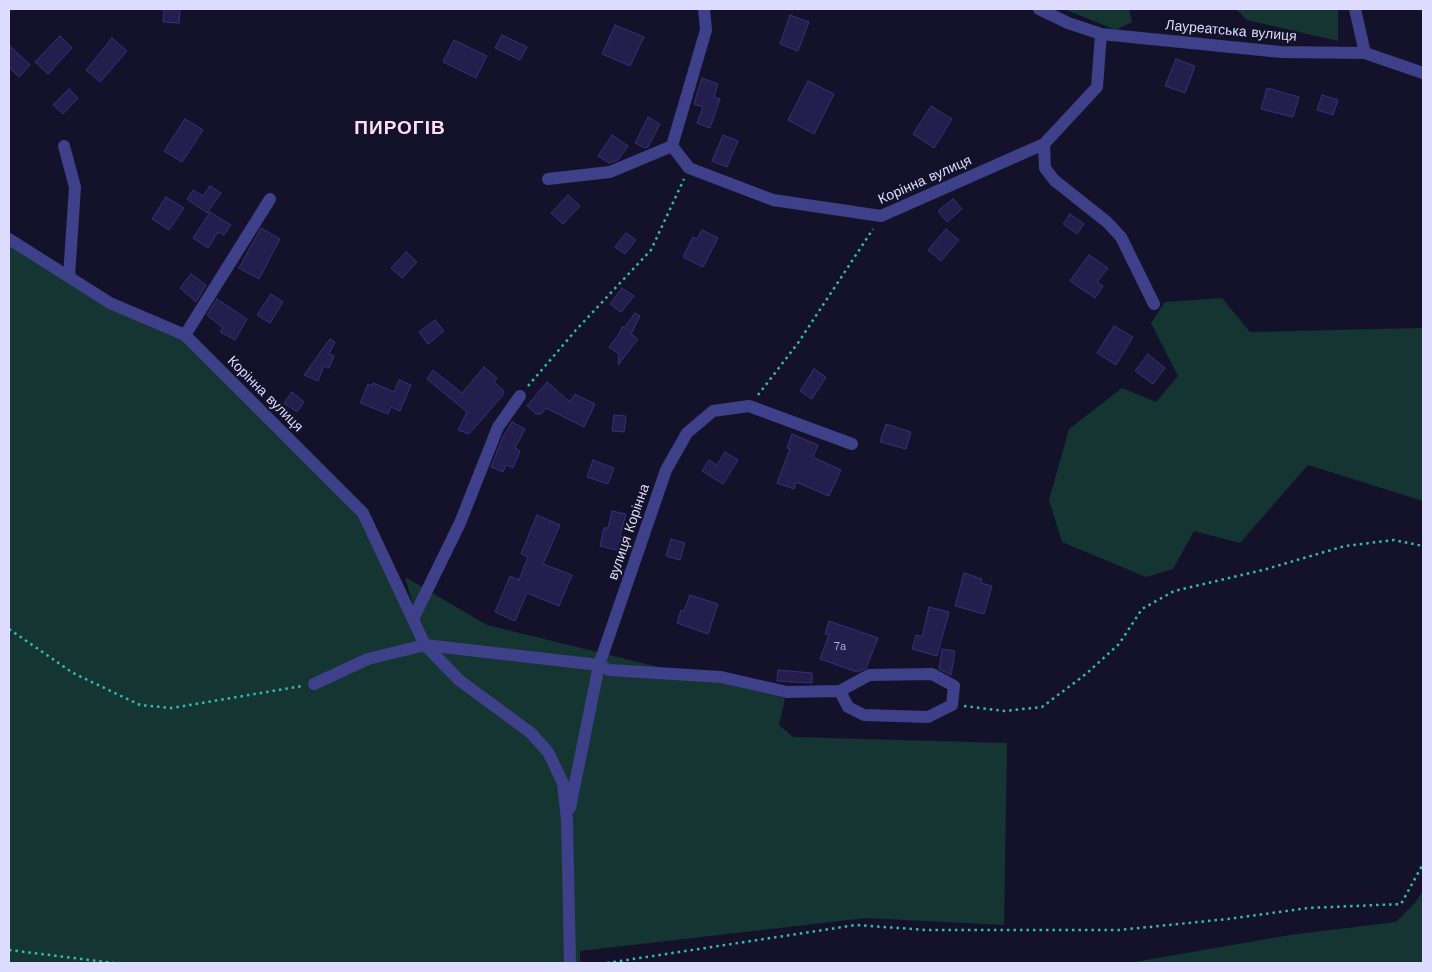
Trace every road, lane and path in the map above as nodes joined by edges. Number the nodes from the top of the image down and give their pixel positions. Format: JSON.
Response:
{"nodes":[{"id":1,"x":704,"y":9,"type":"edge"},
{"id":2,"x":1039,"y":9,"type":"edge"},
{"id":3,"x":1355,"y":9,"type":"edge"},
{"id":4,"x":1101,"y":34,"type":"junction"},
{"id":5,"x":1365,"y":53,"type":"junction"},
{"id":6,"x":1423,"y":72,"type":"edge"},
{"id":7,"x":1044,"y":144,"type":"junction"},
{"id":8,"x":64,"y":146,"type":"dead end"},
{"id":9,"x":672,"y":146,"type":"junction"},
{"id":10,"x":688,"y":168,"type":"junction"},
{"id":11,"x":548,"y":179,"type":"dead end"},
{"id":12,"x":270,"y":199,"type":"dead end"},
{"id":13,"x":881,"y":216,"type":"junction"},
{"id":14,"x":9,"y":239,"type":"edge"},
{"id":15,"x":69,"y":277,"type":"junction"},
{"id":16,"x":1154,"y":304,"type":"dead end"},
{"id":17,"x":186,"y":335,"type":"junction"},
{"id":18,"x":520,"y":396,"type":"joint"},
{"id":19,"x":749,"y":406,"type":"junction"},
{"id":20,"x":852,"y":444,"type":"dead end"},
{"id":21,"x":1423,"y":546,"type":"edge"},
{"id":22,"x":413,"y":619,"type":"junction"},
{"id":23,"x":9,"y":629,"type":"edge"},
{"id":24,"x":425,"y":645,"type":"junction"},
{"id":25,"x":599,"y":665,"type":"junction"},
{"id":26,"x":314,"y":684,"type":"joint"},
{"id":27,"x":840,"y":691,"type":"junction"},
{"id":28,"x":952,"y":705,"type":"junction"},
{"id":29,"x":567,"y":820,"type":"junction"},
{"id":30,"x":1423,"y":864,"type":"edge"},
{"id":31,"x":9,"y":950,"type":"edge"},
{"id":32,"x":114,"y":963,"type":"edge"},
{"id":33,"x":570,"y":963,"type":"edge"},
{"id":34,"x":607,"y":963,"type":"edge"}],
"edges":[{"from":1,"to":9,"type":"street"},
{"from":2,"to":4,"type":"street","name":"Лауреатська вулиця"},
{"from":3,"to":5,"type":"street"},
{"from":4,"to":5,"type":"street","name":"Лауреатська вулиця"},
{"from":4,"to":7,"type":"street","name":"Корінна вулиця"},
{"from":5,"to":6,"type":"street","name":"Лауреатська вулиця"},
{"from":7,"to":13,"type":"street","name":"Корінна вулиця"},
{"from":7,"to":16,"type":"street"},
{"from":8,"to":15,"type":"street"},
{"from":9,"to":10,"type":"street"},
{"from":9,"to":11,"type":"street"},
{"from":10,"to":13,"type":"street","name":"Корінна вулиця"},
{"from":10,"to":18,"type":"path"},
{"from":12,"to":17,"type":"street"},
{"from":13,"to":19,"type":"path"},
{"from":14,"to":15,"type":"street","name":"Корінна вулиця"},
{"from":15,"to":17,"type":"street","name":"Корінна вулиця"},
{"from":17,"to":22,"type":"street","name":"Корінна вулиця"},
{"from":18,"to":22,"type":"street"},
{"from":19,"to":20,"type":"street","name":"вулиця Корінна"},
{"from":19,"to":25,"type":"street","name":"вулиця Корінна"},
{"from":21,"to":28,"type":"path"},
{"from":22,"to":24,"type":"street","name":"Корінна вулиця"},
{"from":23,"to":26,"type":"path"},
{"from":24,"to":25,"type":"street"},
{"from":24,"to":26,"type":"street"},
{"from":24,"to":29,"type":"street","name":"Корінна вулиця"},
{"from":25,"to":27,"type":"street"},
{"from":25,"to":29,"type":"street","name":"вулиця Корінна"},
{"from":27,"to":28,"type":"street"},
{"from":27,"to":28,"type":"street"},
{"from":29,"to":33,"type":"street"},
{"from":30,"to":34,"type":"path"},
{"from":31,"to":32,"type":"path"}]}
